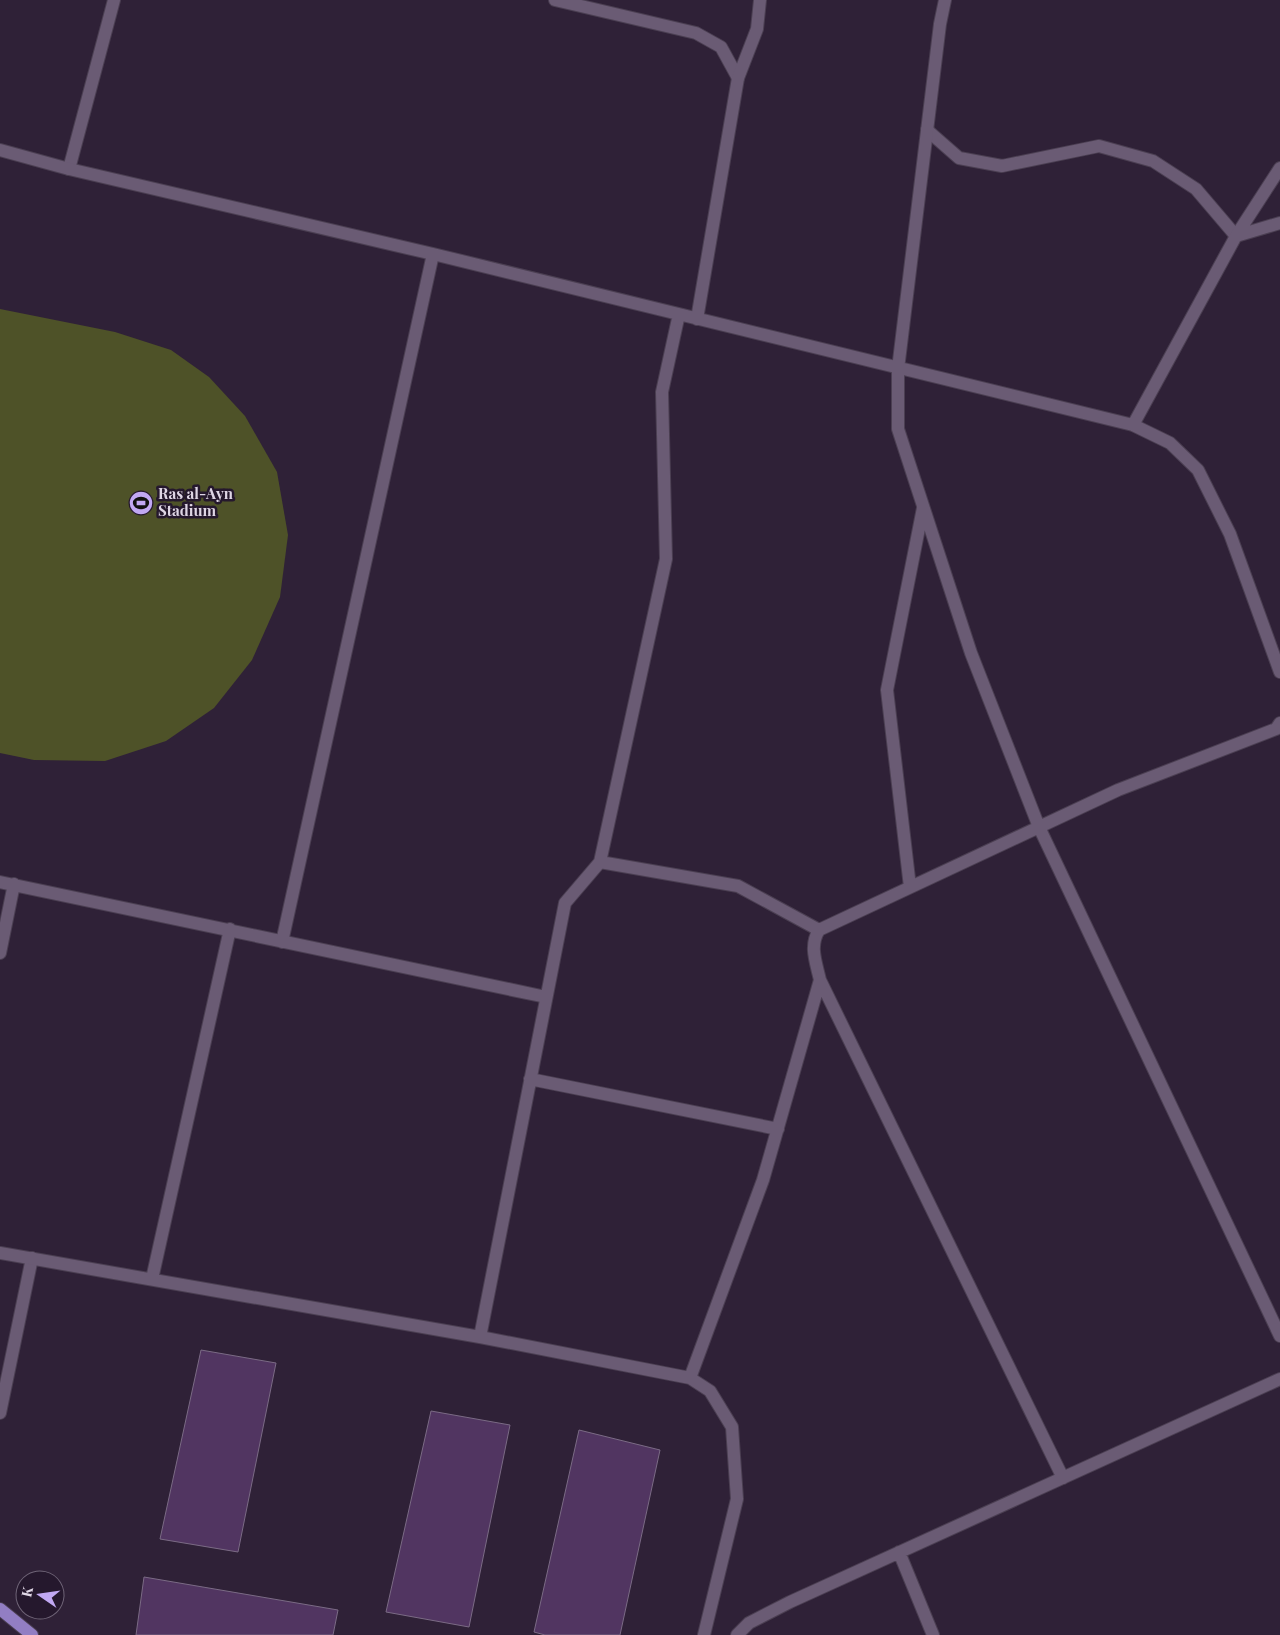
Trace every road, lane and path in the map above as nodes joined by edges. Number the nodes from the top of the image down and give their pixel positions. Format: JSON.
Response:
{"nodes":[{"id":1,"x":114,"y":0,"type":"edge"},
{"id":2,"x":555,"y":0,"type":"edge"},
{"id":3,"x":760,"y":0,"type":"edge"},
{"id":4,"x":945,"y":0,"type":"edge"},
{"id":5,"x":738,"y":78,"type":"junction"},
{"id":6,"x":927,"y":130,"type":"junction"},
{"id":7,"x":0,"y":150,"type":"edge"},
{"id":8,"x":1280,"y":168,"type":"edge"},
{"id":9,"x":69,"y":170,"type":"junction"},
{"id":10,"x":1280,"y":223,"type":"edge"},
{"id":11,"x":1236,"y":236,"type":"junction"},
{"id":12,"x":432,"y":254,"type":"junction"},
{"id":13,"x":679,"y":314,"type":"junction"},
{"id":14,"x":697,"y":319,"type":"junction"},
{"id":15,"x":898,"y":369,"type":"junction"},
{"id":16,"x":1133,"y":425,"type":"junction"},
{"id":17,"x":923,"y":506,"type":"junction"},
{"id":18,"x":1280,"y":672,"type":"edge"},
{"id":19,"x":1280,"y":723,"type":"edge"},
{"id":20,"x":1038,"y":827,"type":"junction"},
{"id":21,"x":600,"y":862,"type":"junction"},
{"id":22,"x":0,"y":882,"type":"edge"},
{"id":23,"x":14,"y":884,"type":"junction"},
{"id":24,"x":910,"y":887,"type":"junction"},
{"id":25,"x":230,"y":929,"type":"junction"},
{"id":26,"x":819,"y":930,"type":"junction"},
{"id":27,"x":282,"y":942,"type":"junction"},
{"id":28,"x":0,"y":953,"type":"edge"},
{"id":29,"x":820,"y":980,"type":"junction"},
{"id":30,"x":546,"y":997,"type":"junction"},
{"id":31,"x":530,"y":1079,"type":"junction"},
{"id":32,"x":778,"y":1129,"type":"junction"},
{"id":33,"x":0,"y":1253,"type":"edge"},
{"id":34,"x":32,"y":1258,"type":"junction"},
{"id":35,"x":152,"y":1279,"type":"junction"},
{"id":36,"x":1280,"y":1336,"type":"edge"},
{"id":37,"x":480,"y":1337,"type":"junction"},
{"id":38,"x":690,"y":1378,"type":"junction"},
{"id":39,"x":1280,"y":1379,"type":"edge"},
{"id":40,"x":0,"y":1413,"type":"edge"},
{"id":41,"x":1063,"y":1478,"type":"junction"},
{"id":42,"x":899,"y":1552,"type":"junction"},
{"id":43,"x":0,"y":1609,"type":"edge"},
{"id":44,"x":32,"y":1635,"type":"edge"},
{"id":45,"x":704,"y":1635,"type":"edge"},
{"id":46,"x":737,"y":1635,"type":"edge"},
{"id":47,"x":933,"y":1635,"type":"edge"}],
"edges":[{"from":1,"to":9,"type":"street"},
{"from":2,"to":5,"type":"street"},
{"from":3,"to":5,"type":"street"},
{"from":4,"to":6,"type":"street"},
{"from":5,"to":14,"type":"street"},
{"from":6,"to":11,"type":"street"},
{"from":6,"to":15,"type":"street"},
{"from":7,"to":9,"type":"street"},
{"from":8,"to":11,"type":"street"},
{"from":9,"to":12,"type":"street"},
{"from":10,"to":11,"type":"street"},
{"from":11,"to":16,"type":"street"},
{"from":12,"to":13,"type":"street"},
{"from":12,"to":27,"type":"street"},
{"from":13,"to":14,"type":"street"},
{"from":13,"to":21,"type":"street"},
{"from":14,"to":15,"type":"street"},
{"from":15,"to":16,"type":"street"},
{"from":15,"to":17,"type":"street"},
{"from":16,"to":18,"type":"street"},
{"from":17,"to":20,"type":"street"},
{"from":17,"to":24,"type":"street"},
{"from":19,"to":20,"type":"street"},
{"from":20,"to":24,"type":"street"},
{"from":20,"to":36,"type":"street"},
{"from":21,"to":26,"type":"street"},
{"from":21,"to":30,"type":"street"},
{"from":22,"to":23,"type":"street"},
{"from":23,"to":25,"type":"street"},
{"from":23,"to":28,"type":"street"},
{"from":24,"to":26,"type":"street"},
{"from":25,"to":27,"type":"street"},
{"from":25,"to":35,"type":"street"},
{"from":26,"to":29,"type":"street"},
{"from":27,"to":30,"type":"street"},
{"from":29,"to":32,"type":"street"},
{"from":29,"to":41,"type":"street"},
{"from":30,"to":31,"type":"street"},
{"from":31,"to":32,"type":"street"},
{"from":31,"to":37,"type":"street"},
{"from":32,"to":38,"type":"street"},
{"from":33,"to":34,"type":"street"},
{"from":34,"to":35,"type":"street"},
{"from":34,"to":40,"type":"street"},
{"from":35,"to":37,"type":"street"},
{"from":37,"to":38,"type":"street"},
{"from":38,"to":45,"type":"street"},
{"from":39,"to":41,"type":"street"},
{"from":41,"to":42,"type":"street"},
{"from":42,"to":46,"type":"street"},
{"from":42,"to":47,"type":"street"},
{"from":43,"to":44,"type":"main road"}]}
